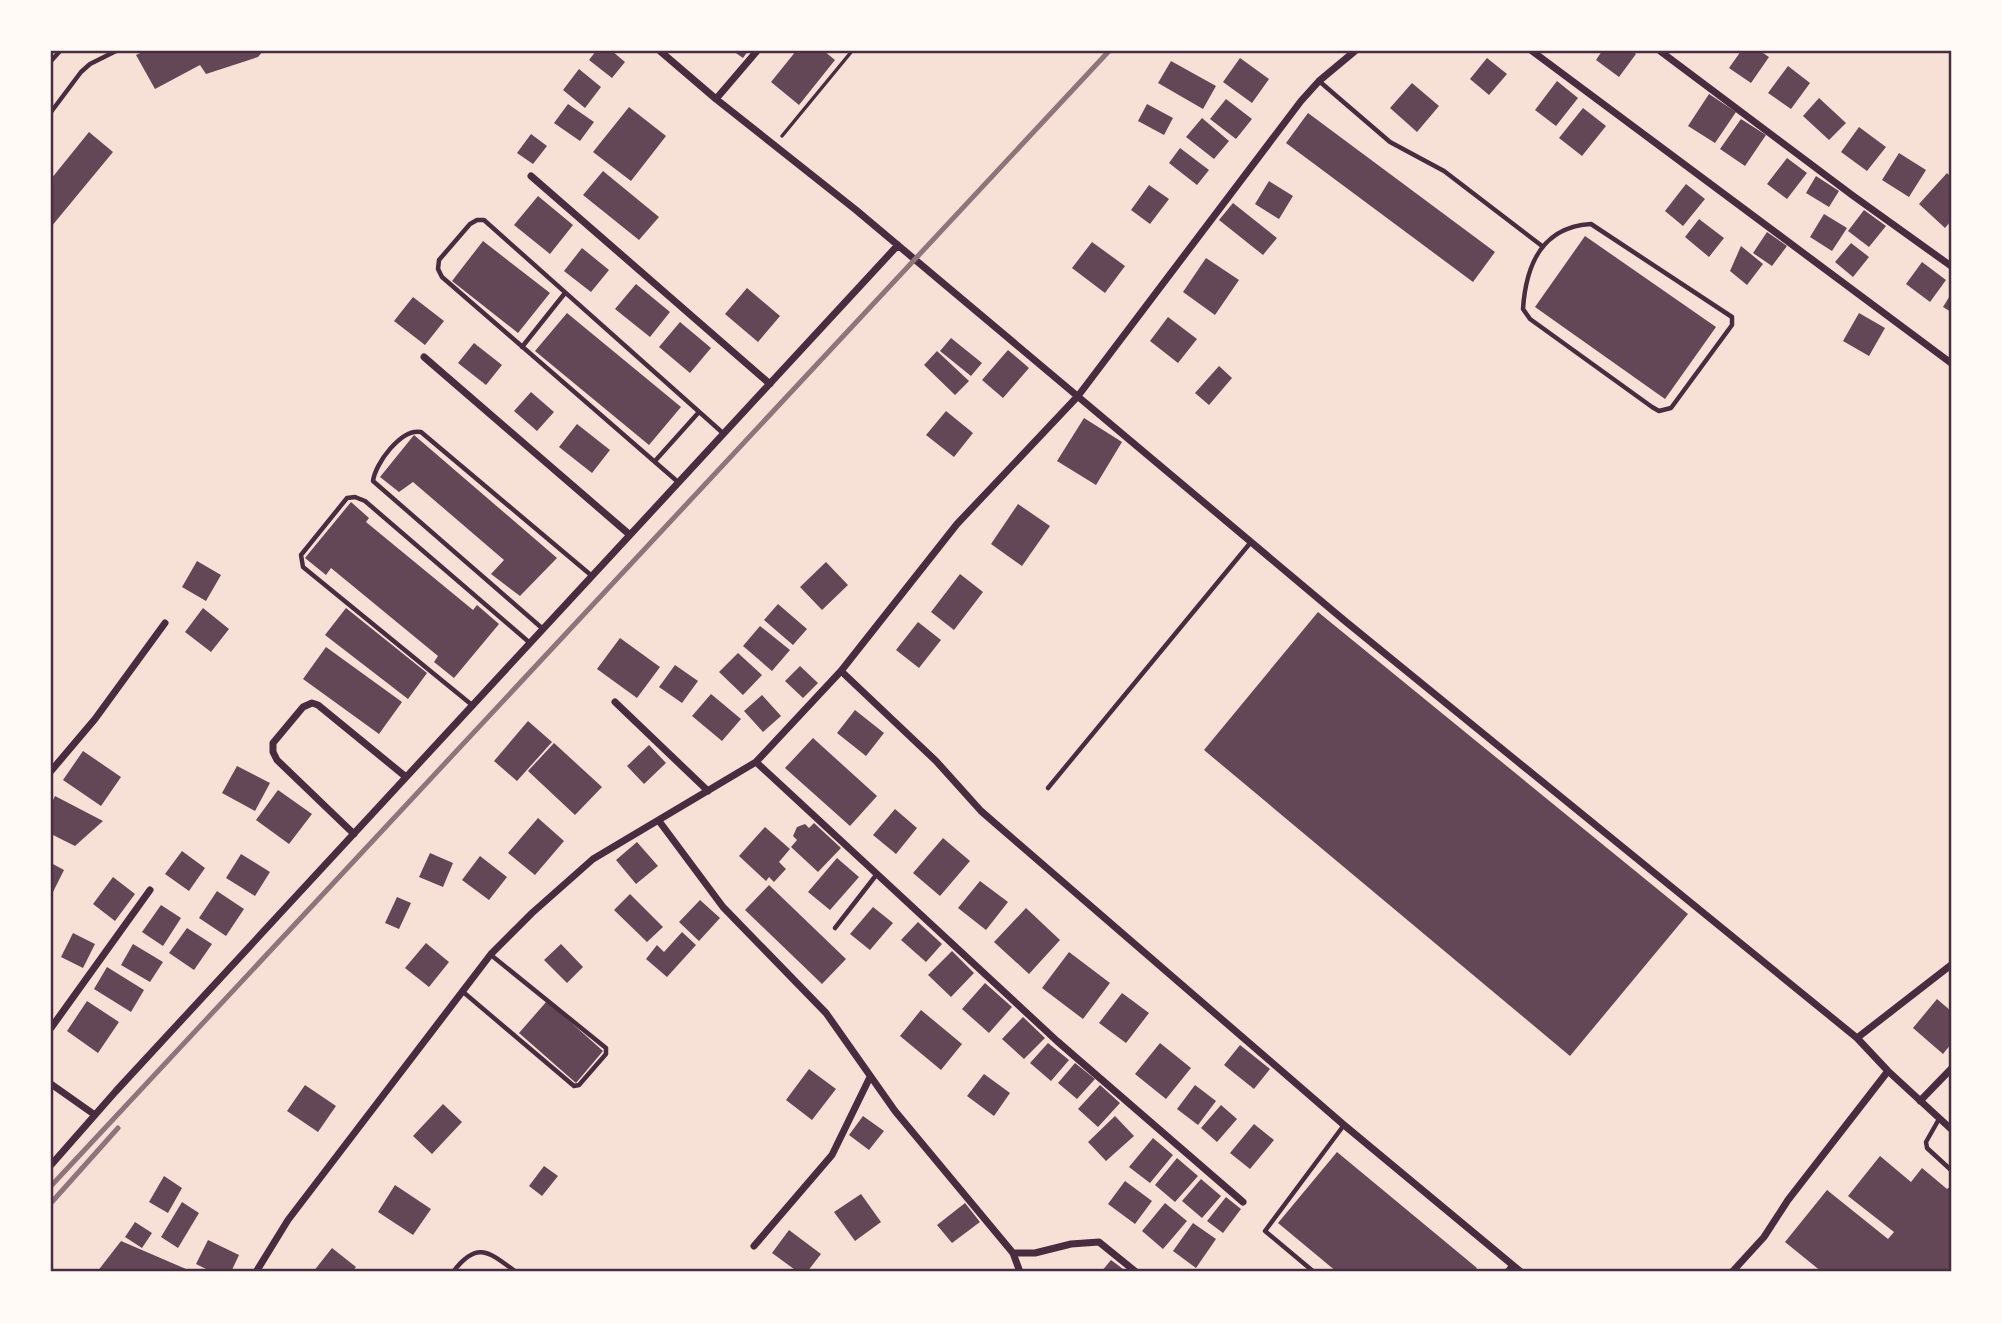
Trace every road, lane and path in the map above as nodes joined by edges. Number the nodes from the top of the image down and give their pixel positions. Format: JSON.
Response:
{"nodes":[{"id":1,"x":60,"y":51,"type":"edge"},
{"id":2,"x":116,"y":51,"type":"edge"},
{"id":3,"x":660,"y":51,"type":"edge"},
{"id":4,"x":757,"y":51,"type":"edge"},
{"id":5,"x":852,"y":51,"type":"edge"},
{"id":6,"x":1355,"y":51,"type":"edge"},
{"id":7,"x":1532,"y":51,"type":"edge"},
{"id":8,"x":1660,"y":51,"type":"edge"},
{"id":9,"x":51,"y":61,"type":"edge"},
{"id":10,"x":1319,"y":81,"type":"junction"},
{"id":11,"x":716,"y":99,"type":"junction"},
{"id":12,"x":51,"y":112,"type":"edge"},
{"id":13,"x":774,"y":146,"type":"junction"},
{"id":14,"x":531,"y":176,"type":"dead end"},
{"id":15,"x":898,"y":246,"type":"junction"},
{"id":16,"x":1542,"y":246,"type":"junction"},
{"id":17,"x":1951,"y":266,"type":"edge"},
{"id":18,"x":565,"y":293,"type":"junction"},
{"id":19,"x":522,"y":346,"type":"junction"},
{"id":20,"x":424,"y":357,"type":"dead end"},
{"id":21,"x":1951,"y":363,"type":"edge"},
{"id":22,"x":770,"y":384,"type":"junction"},
{"id":23,"x":1078,"y":396,"type":"junction"},
{"id":24,"x":699,"y":412,"type":"junction"},
{"id":25,"x":724,"y":434,"type":"junction"},
{"id":26,"x":655,"y":461,"type":"junction"},
{"id":27,"x":679,"y":482,"type":"junction"},
{"id":28,"x":630,"y":535,"type":"junction"},
{"id":29,"x":1251,"y":542,"type":"junction"},
{"id":30,"x":592,"y":577,"type":"junction"},
{"id":31,"x":165,"y":623,"type":"dead end"},
{"id":32,"x":543,"y":629,"type":"junction"},
{"id":33,"x":530,"y":643,"type":"junction"},
{"id":34,"x":841,"y":671,"type":"junction"},
{"id":35,"x":615,"y":702,"type":"dead end"},
{"id":36,"x":473,"y":705,"type":"junction"},
{"id":37,"x":756,"y":762,"type":"junction"},
{"id":38,"x":51,"y":771,"type":"edge"},
{"id":39,"x":406,"y":778,"type":"junction"},
{"id":40,"x":1048,"y":788,"type":"dead end"},
{"id":41,"x":708,"y":791,"type":"junction"},
{"id":42,"x":659,"y":821,"type":"junction"},
{"id":43,"x":354,"y":834,"type":"junction"},
{"id":44,"x":877,"y":874,"type":"junction"},
{"id":45,"x":149,"y":890,"type":"dead end"},
{"id":46,"x":835,"y":928,"type":"dead end"},
{"id":47,"x":491,"y":954,"type":"junction"},
{"id":48,"x":1951,"y":965,"type":"edge"},
{"id":49,"x":462,"y":991,"type":"junction"},
{"id":50,"x":51,"y":1028,"type":"edge"},
{"id":51,"x":1857,"y":1038,"type":"junction"},
{"id":52,"x":1951,"y":1069,"type":"edge"},
{"id":53,"x":1888,"y":1071,"type":"junction"},
{"id":54,"x":870,"y":1077,"type":"junction"},
{"id":55,"x":51,"y":1084,"type":"edge"},
{"id":56,"x":1920,"y":1101,"type":"junction"},
{"id":57,"x":95,"y":1115,"type":"junction"},
{"id":58,"x":1940,"y":1118,"type":"junction"},
{"id":59,"x":1343,"y":1125,"type":"junction"},
{"id":60,"x":1951,"y":1129,"type":"edge"},
{"id":61,"x":51,"y":1165,"type":"edge"},
{"id":62,"x":1951,"y":1170,"type":"edge"},
{"id":63,"x":1243,"y":1202,"type":"dead end"},
{"id":64,"x":754,"y":1246,"type":"dead end"},
{"id":65,"x":1013,"y":1252,"type":"junction"},
{"id":66,"x":1512,"y":1265,"type":"junction"},
{"id":67,"x":256,"y":1272,"type":"edge"},
{"id":68,"x":453,"y":1272,"type":"edge"},
{"id":69,"x":516,"y":1272,"type":"edge"},
{"id":70,"x":1020,"y":1272,"type":"edge"},
{"id":71,"x":1136,"y":1272,"type":"edge"},
{"id":72,"x":1314,"y":1272,"type":"edge"},
{"id":73,"x":1506,"y":1272,"type":"edge"},
{"id":74,"x":1521,"y":1272,"type":"edge"},
{"id":75,"x":1732,"y":1272,"type":"edge"}],
"edges":[{"from":1,"to":9,"type":"lane"},
{"from":2,"to":12,"type":"lane"},
{"from":3,"to":11,"type":"street"},
{"from":4,"to":11,"type":"street"},
{"from":5,"to":13,"type":"path"},
{"from":6,"to":10,"type":"street"},
{"from":7,"to":21,"type":"street"},
{"from":8,"to":17,"type":"street"},
{"from":10,"to":16,"type":"lane"},
{"from":10,"to":23,"type":"street"},
{"from":11,"to":13,"type":"street"},
{"from":13,"to":15,"type":"street"},
{"from":14,"to":22,"type":"street"},
{"from":15,"to":22,"type":"street"},
{"from":15,"to":23,"type":"street"},
{"from":16,"to":16,"type":"lane"},
{"from":18,"to":19,"type":"lane"},
{"from":18,"to":19,"type":"lane"},
{"from":18,"to":24,"type":"lane"},
{"from":19,"to":26,"type":"lane"},
{"from":20,"to":28,"type":"street"},
{"from":22,"to":25,"type":"street"},
{"from":23,"to":29,"type":"street"},
{"from":23,"to":34,"type":"street"},
{"from":24,"to":25,"type":"lane"},
{"from":24,"to":26,"type":"lane"},
{"from":25,"to":27,"type":"street"},
{"from":26,"to":27,"type":"lane"},
{"from":27,"to":28,"type":"street"},
{"from":28,"to":30,"type":"street"},
{"from":29,"to":40,"type":"lane"},
{"from":29,"to":51,"type":"street"},
{"from":30,"to":32,"type":"street"},
{"from":30,"to":32,"type":"lane"},
{"from":31,"to":38,"type":"street"},
{"from":32,"to":33,"type":"street"},
{"from":33,"to":36,"type":"street"},
{"from":33,"to":36,"type":"lane"},
{"from":34,"to":37,"type":"street"},
{"from":34,"to":59,"type":"street"},
{"from":35,"to":41,"type":"street"},
{"from":36,"to":39,"type":"street"},
{"from":37,"to":41,"type":"street"},
{"from":37,"to":44,"type":"street"},
{"from":39,"to":43,"type":"street"},
{"from":39,"to":43,"type":"street"},
{"from":41,"to":42,"type":"street"},
{"from":42,"to":47,"type":"street"},
{"from":42,"to":54,"type":"street"},
{"from":43,"to":57,"type":"street"},
{"from":44,"to":46,"type":"lane"},
{"from":44,"to":63,"type":"street"},
{"from":45,"to":50,"type":"street"},
{"from":47,"to":49,"type":"street"},
{"from":47,"to":49,"type":"lane"},
{"from":48,"to":51,"type":"street"},
{"from":49,"to":67,"type":"street"},
{"from":51,"to":53,"type":"street"},
{"from":52,"to":56,"type":"street"},
{"from":53,"to":56,"type":"street"},
{"from":53,"to":75,"type":"street"},
{"from":54,"to":64,"type":"street"},
{"from":54,"to":65,"type":"street"},
{"from":55,"to":57,"type":"street"},
{"from":56,"to":58,"type":"street"},
{"from":57,"to":61,"type":"street"},
{"from":58,"to":60,"type":"street"},
{"from":58,"to":62,"type":"lane"},
{"from":59,"to":66,"type":"street"},
{"from":59,"to":72,"type":"lane"},
{"from":65,"to":70,"type":"street"},
{"from":65,"to":71,"type":"street"},
{"from":66,"to":73,"type":"lane"},
{"from":66,"to":74,"type":"street"},
{"from":68,"to":69,"type":"lane"}]}
